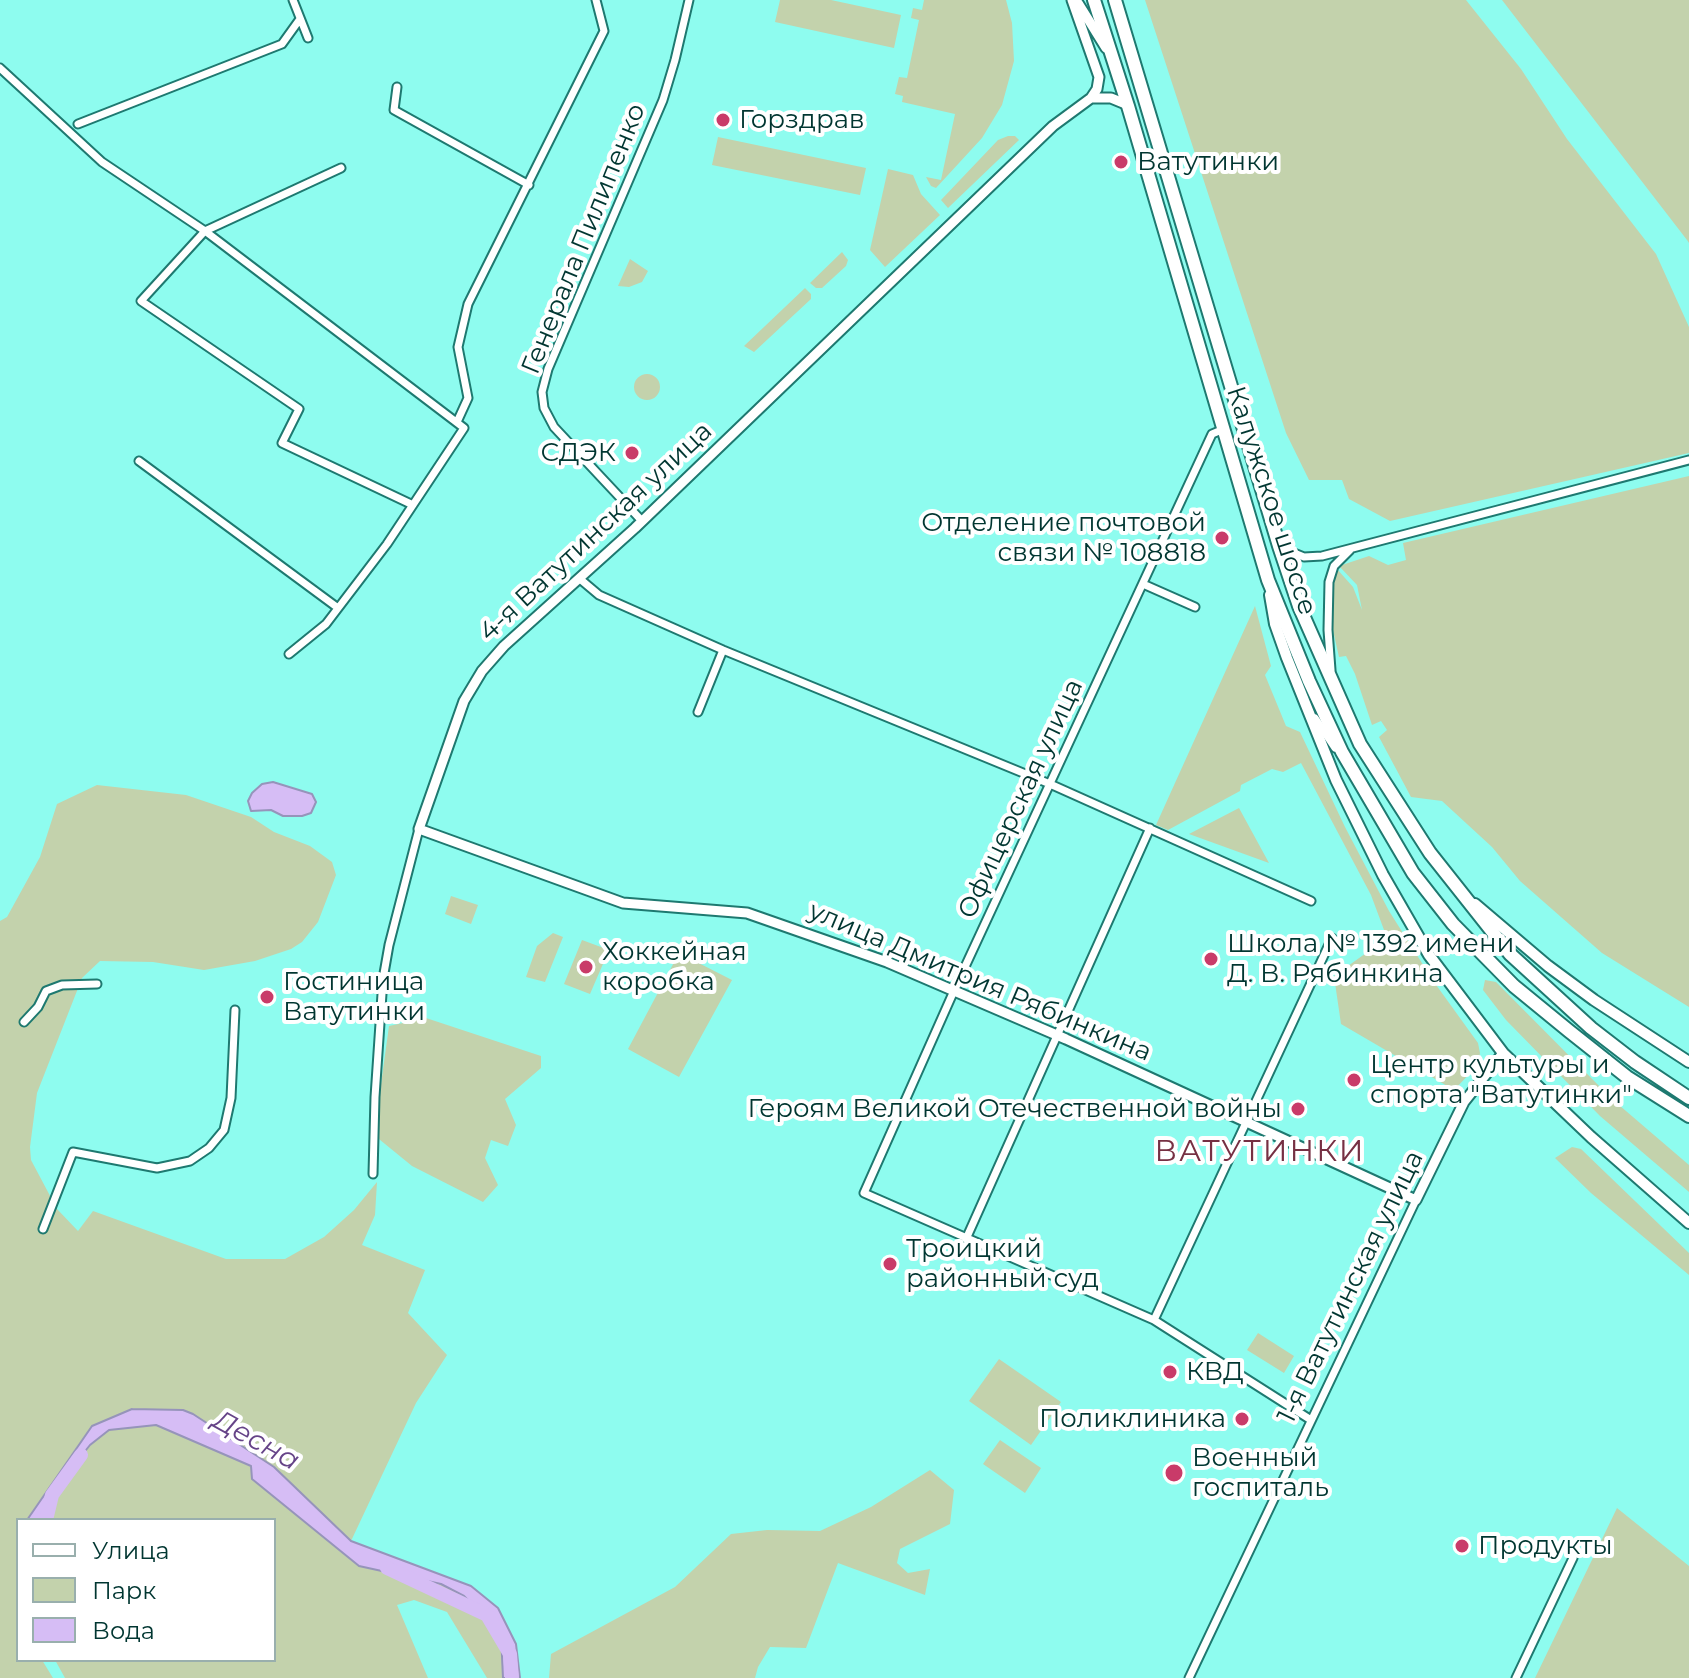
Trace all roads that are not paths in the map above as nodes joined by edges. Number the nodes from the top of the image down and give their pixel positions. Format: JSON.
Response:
{"nodes":[{"id":1,"x":293,"y":0,"type":"edge"},
{"id":2,"x":596,"y":0,"type":"edge"},
{"id":3,"x":689,"y":0,"type":"edge"},
{"id":4,"x":1074,"y":0,"type":"edge"},
{"id":5,"x":1094,"y":0,"type":"edge"},
{"id":6,"x":1115,"y":0,"type":"edge"},
{"id":7,"x":300,"y":19,"type":"junction"},
{"id":8,"x":308,"y":38,"type":"dead end"},
{"id":9,"x":1112,"y":56,"type":"junction"},
{"id":10,"x":0,"y":68,"type":"edge"},
{"id":11,"x":397,"y":87,"type":"dead end"},
{"id":12,"x":1091,"y":98,"type":"junction"},
{"id":13,"x":1128,"y":106,"type":"junction"},
{"id":14,"x":78,"y":124,"type":"dead end"},
{"id":15,"x":341,"y":168,"type":"dead end"},
{"id":16,"x":529,"y":185,"type":"junction"},
{"id":17,"x":205,"y":231,"type":"junction"},
{"id":18,"x":457,"y":422,"type":"junction"},
{"id":19,"x":1224,"y":429,"type":"junction"},
{"id":20,"x":1689,"y":460,"type":"edge"},
{"id":21,"x":139,"y":461,"type":"dead end"},
{"id":22,"x":413,"y":505,"type":"junction"},
{"id":23,"x":642,"y":521,"type":"junction"},
{"id":24,"x":1279,"y":546,"type":"junction"},
{"id":25,"x":1355,"y":547,"type":"junction"},
{"id":26,"x":580,"y":579,"type":"junction"},
{"id":27,"x":1268,"y":580,"type":"junction"},
{"id":28,"x":1143,"y":584,"type":"junction"},
{"id":29,"x":1195,"y":607,"type":"dead end"},
{"id":30,"x":338,"y":608,"type":"junction"},
{"id":31,"x":723,"y":650,"type":"junction"},
{"id":32,"x":289,"y":654,"type":"dead end"},
{"id":33,"x":1332,"y":682,"type":"junction"},
{"id":34,"x":1303,"y":700,"type":"junction"},
{"id":35,"x":698,"y":712,"type":"dead end"},
{"id":36,"x":1050,"y":784,"type":"junction"},
{"id":37,"x":1363,"y":790,"type":"junction"},
{"id":38,"x":1150,"y":828,"type":"junction"},
{"id":39,"x":419,"y":829,"type":"junction"},
{"id":40,"x":1462,"y":893,"type":"junction"},
{"id":41,"x":1311,"y":901,"type":"dead end"},
{"id":42,"x":1332,"y":938,"type":"dead end"},
{"id":43,"x":97,"y":984,"type":"dead end"},
{"id":44,"x":955,"y":990,"type":"junction"},
{"id":45,"x":235,"y":1010,"type":"dead end"},
{"id":46,"x":24,"y":1022,"type":"dead end"},
{"id":47,"x":1057,"y":1035,"type":"junction"},
{"id":48,"x":1503,"y":1053,"type":"junction"},
{"id":49,"x":1689,"y":1062,"type":"edge"},
{"id":50,"x":1689,"y":1098,"type":"edge"},
{"id":51,"x":1689,"y":1116,"type":"edge"},
{"id":52,"x":1246,"y":1120,"type":"junction"},
{"id":53,"x":373,"y":1174,"type":"dead end"},
{"id":54,"x":1416,"y":1200,"type":"junction"},
{"id":55,"x":1689,"y":1223,"type":"edge"},
{"id":56,"x":43,"y":1229,"type":"dead end"},
{"id":57,"x":966,"y":1239,"type":"junction"},
{"id":58,"x":1154,"y":1320,"type":"junction"},
{"id":59,"x":1311,"y":1420,"type":"junction"},
{"id":60,"x":1573,"y":1558,"type":"dead end"},
{"id":61,"x":1189,"y":1678,"type":"edge"},
{"id":62,"x":1516,"y":1678,"type":"edge"}],
"edges":[{"from":1,"to":7,"type":"street"},
{"from":2,"to":16,"type":"street"},
{"from":3,"to":23,"type":"street","name":"Генерала Пилипенко"},
{"from":4,"to":9,"type":"street"},
{"from":4,"to":12,"type":"street"},
{"from":5,"to":9,"type":"highway","name":"Калужское шоссе"},
{"from":6,"to":24,"type":"highway","name":"Калужское шоссе"},
{"from":7,"to":8,"type":"street"},
{"from":7,"to":14,"type":"street"},
{"from":9,"to":13,"type":"highway","name":"Калужское шоссе"},
{"from":10,"to":17,"type":"street"},
{"from":11,"to":16,"type":"street"},
{"from":12,"to":13,"type":"street"},
{"from":12,"to":23,"type":"street","name":"4-я Ватутинская улица"},
{"from":13,"to":19,"type":"highway","name":"Калужское шоссе"},
{"from":15,"to":17,"type":"street"},
{"from":16,"to":18,"type":"street"},
{"from":17,"to":18,"type":"street"},
{"from":17,"to":22,"type":"street"},
{"from":18,"to":22,"type":"street"},
{"from":19,"to":27,"type":"highway","name":"Калужское шоссе"},
{"from":19,"to":28,"type":"street","name":"Офицерская улица"},
{"from":20,"to":25,"type":"street"},
{"from":21,"to":30,"type":"street"},
{"from":22,"to":30,"type":"street"},
{"from":23,"to":26,"type":"street","name":"4-я Ватутинская улица"},
{"from":24,"to":25,"type":"street"},
{"from":24,"to":33,"type":"highway","name":"Калужское шоссе"},
{"from":25,"to":33,"type":"street"},
{"from":26,"to":31,"type":"street"},
{"from":26,"to":39,"type":"street","name":"4-я Ватутинская улица"},
{"from":27,"to":34,"type":"main road"},
{"from":27,"to":37,"type":"highway","name":"Калужское шоссе"},
{"from":28,"to":29,"type":"street"},
{"from":28,"to":36,"type":"street","name":"Офицерская улица"},
{"from":30,"to":32,"type":"street"},
{"from":31,"to":35,"type":"street"},
{"from":31,"to":36,"type":"street"},
{"from":33,"to":40,"type":"highway","name":"Калужское шоссе"},
{"from":34,"to":37,"type":"street"},
{"from":34,"to":48,"type":"main road"},
{"from":36,"to":38,"type":"street"},
{"from":36,"to":44,"type":"street","name":"Офицерская улица"},
{"from":37,"to":51,"type":"highway","name":"Калужское шоссе"},
{"from":38,"to":41,"type":"street"},
{"from":38,"to":47,"type":"street"},
{"from":39,"to":44,"type":"street","name":"улица Дмитрия Рябинкина"},
{"from":39,"to":53,"type":"street","name":"4-я Ватутинская улица"},
{"from":40,"to":49,"type":"main road"},
{"from":40,"to":50,"type":"highway","name":"Калужское шоссе"},
{"from":42,"to":52,"type":"street"},
{"from":43,"to":46,"type":"street"},
{"from":44,"to":47,"type":"street","name":"улица Дмитрия Рябинкина"},
{"from":44,"to":57,"type":"street","name":"Офицерская улица"},
{"from":45,"to":56,"type":"street"},
{"from":47,"to":52,"type":"street","name":"улица Дмитрия Рябинкина"},
{"from":47,"to":57,"type":"street"},
{"from":48,"to":54,"type":"street","name":"1-я Ватутинская улица"},
{"from":48,"to":55,"type":"main road"},
{"from":52,"to":54,"type":"street","name":"улица Дмитрия Рябинкина"},
{"from":52,"to":58,"type":"street"},
{"from":54,"to":59,"type":"street","name":"1-я Ватутинская улица"},
{"from":57,"to":58,"type":"street"},
{"from":58,"to":59,"type":"street"},
{"from":59,"to":61,"type":"street","name":"1-я Ватутинская улица"},
{"from":60,"to":62,"type":"street"}]}
